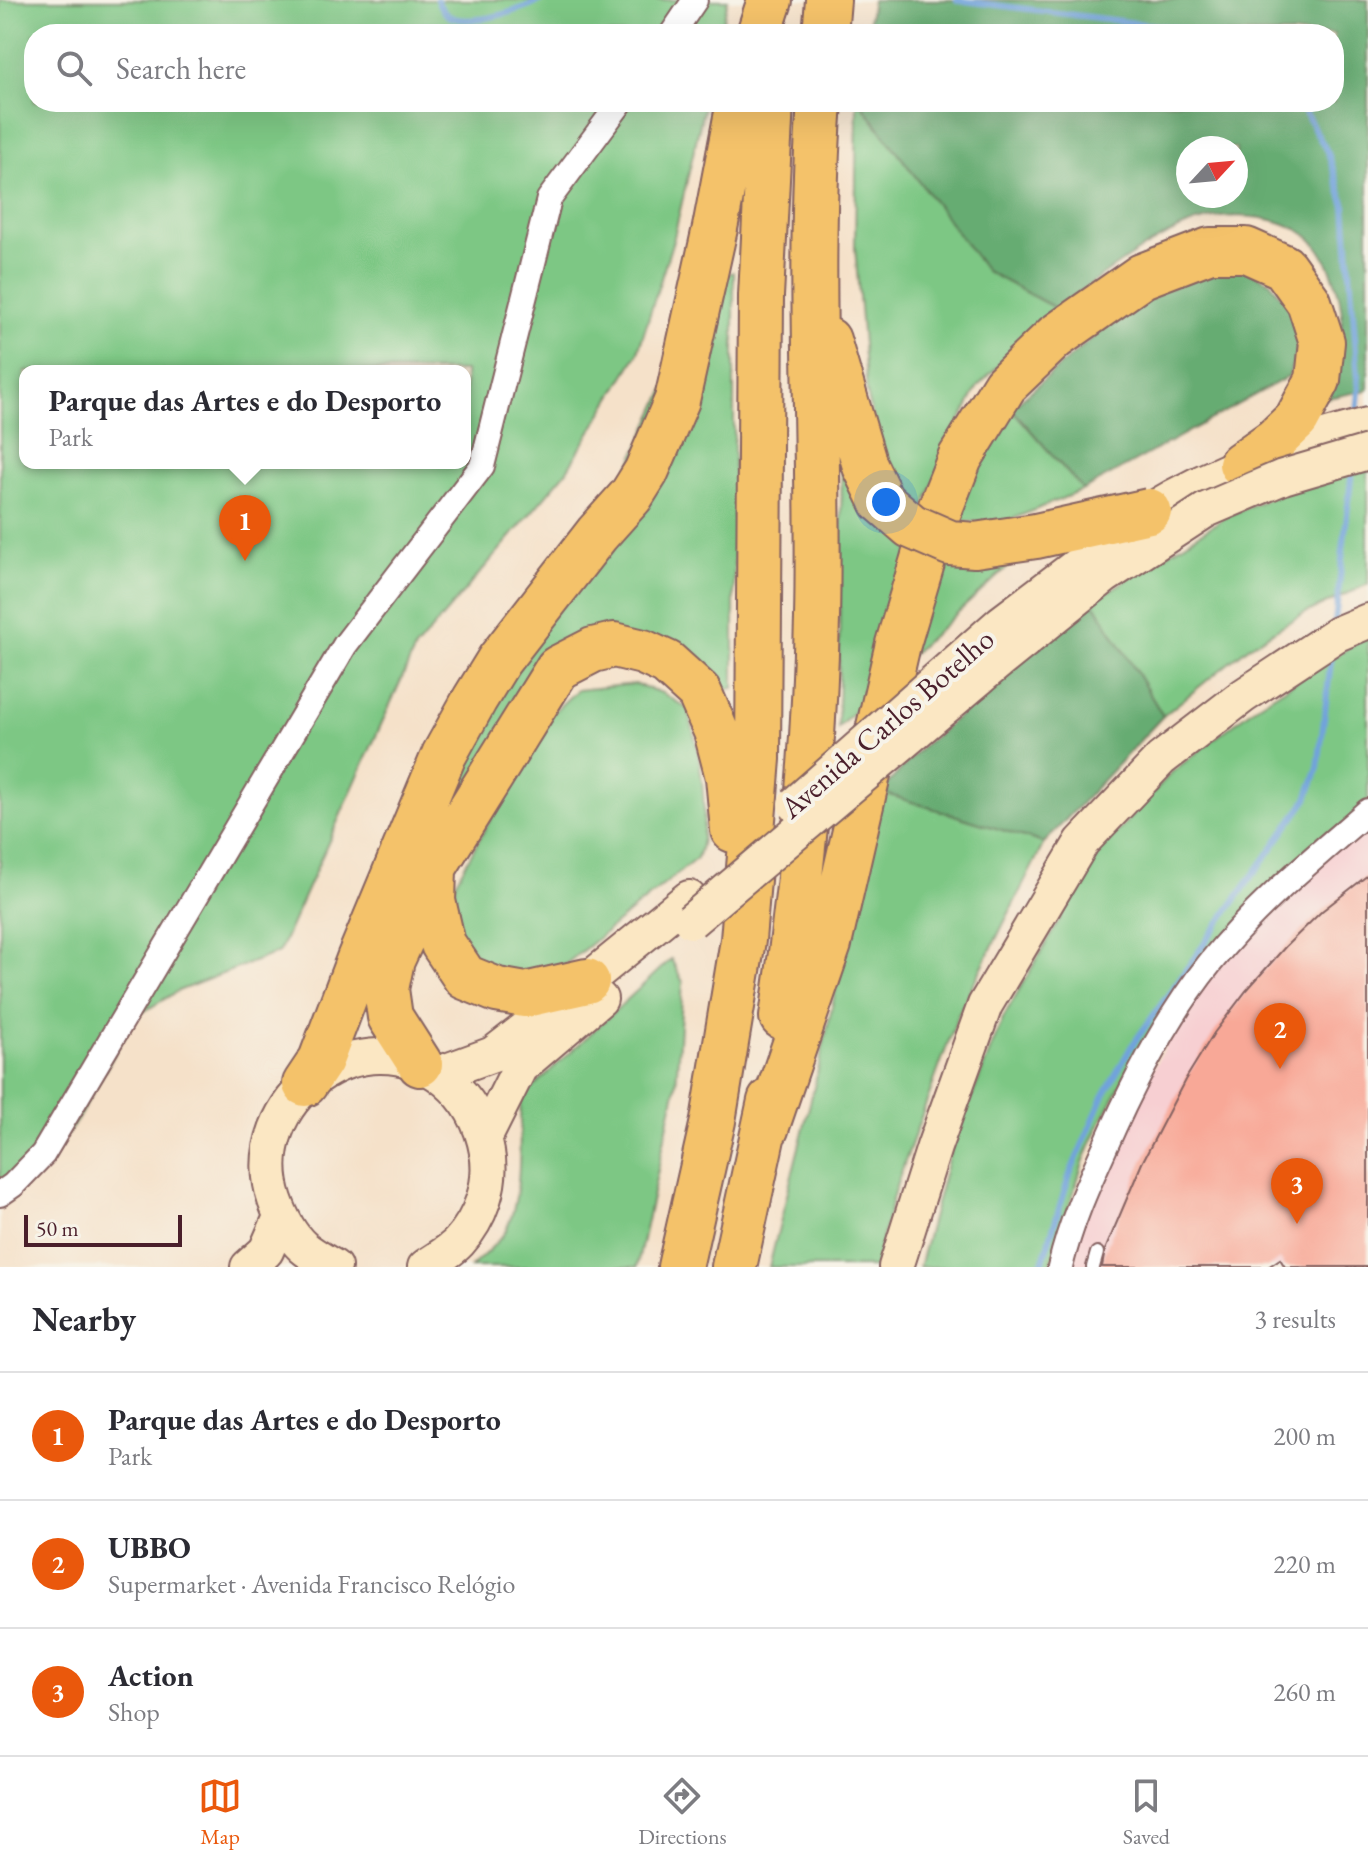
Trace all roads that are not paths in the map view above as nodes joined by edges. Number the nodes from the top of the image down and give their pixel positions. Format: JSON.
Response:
{"nodes":[{"id":1,"x":695,"y":0,"type":"edge"},
{"id":2,"x":770,"y":0,"type":"edge"},
{"id":3,"x":777,"y":0,"type":"edge"},
{"id":4,"x":828,"y":0,"type":"edge"},
{"id":5,"x":679,"y":24,"type":"edge"},
{"id":6,"x":762,"y":24,"type":"edge"},
{"id":7,"x":776,"y":24,"type":"edge"},
{"id":8,"x":826,"y":24,"type":"edge"},
{"id":9,"x":614,"y":112,"type":"edge"},
{"id":10,"x":737,"y":112,"type":"edge"},
{"id":11,"x":770,"y":112,"type":"edge"},
{"id":12,"x":819,"y":112,"type":"edge"},
{"id":13,"x":813,"y":287,"type":"junction"},
{"id":14,"x":1368,"y":425,"type":"edge"},
{"id":15,"x":1368,"y":452,"type":"edge"},
{"id":16,"x":1241,"y":464,"type":"junction"},
{"id":17,"x":1149,"y":511,"type":"junction"},
{"id":18,"x":1368,"y":621,"type":"edge"},
{"id":19,"x":1368,"y":811,"type":"edge"},
{"id":20,"x":435,"y":866,"type":"junction"},
{"id":21,"x":690,"y":909,"type":"junction"},
{"id":22,"x":743,"y":940,"type":"junction"},
{"id":23,"x":587,"y":981,"type":"junction"},
{"id":24,"x":429,"y":1069,"type":"junction"},
{"id":25,"x":305,"y":1084,"type":"junction"},
{"id":26,"x":766,"y":1129,"type":"junction"},
{"id":27,"x":485,"y":1137,"type":"junction"},
{"id":28,"x":0,"y":1194,"type":"edge"},
{"id":29,"x":281,"y":1217,"type":"junction"},
{"id":30,"x":900,"y":1252,"type":"edge"},
{"id":31,"x":1097,"y":1253,"type":"dead end"},
{"id":32,"x":248,"y":1267,"type":"edge"},
{"id":33,"x":334,"y":1267,"type":"edge"},
{"id":34,"x":425,"y":1267,"type":"edge"},
{"id":35,"x":680,"y":1267,"type":"edge"},
{"id":36,"x":734,"y":1267,"type":"edge"},
{"id":37,"x":1060,"y":1267,"type":"edge"},
{"id":38,"x":1093,"y":1267,"type":"edge"}],
"edges":[{"from":1,"to":5,"type":"street"},
{"from":2,"to":6,"type":"highway"},
{"from":3,"to":7,"type":"highway"},
{"from":4,"to":8,"type":"highway"},
{"from":9,"to":28,"type":"street"},
{"from":10,"to":25,"type":"highway"},
{"from":11,"to":22,"type":"highway"},
{"from":12,"to":13,"type":"highway"},
{"from":13,"to":17,"type":"highway","bridge":true},
{"from":13,"to":26,"type":"highway"},
{"from":14,"to":16,"type":"main road","name":"Avenida Carlos Botelho"},
{"from":15,"to":21,"type":"main road","name":"Avenida Carlos Botelho","bridge":true},
{"from":16,"to":17,"type":"main road","name":"Avenida Carlos Botelho"},
{"from":16,"to":26,"type":"highway"},
{"from":17,"to":21,"type":"main road","name":"Avenida Carlos Botelho","bridge":true},
{"from":18,"to":30,"type":"main road"},
{"from":19,"to":37,"type":"street"},
{"from":20,"to":22,"type":"highway"},
{"from":20,"to":23,"type":"highway"},
{"from":20,"to":24,"type":"highway"},
{"from":21,"to":23,"type":"main road","name":"Avenida Carlos Botelho"},
{"from":21,"to":27,"type":"main road","name":"Avenida Carlos Botelho"},
{"from":22,"to":35,"type":"highway"},
{"from":23,"to":24,"type":"main road","name":"Avenida Carlos Botelho"},
{"from":24,"to":25,"type":"main road"},
{"from":24,"to":27,"type":"main road"},
{"from":25,"to":29,"type":"main road"},
{"from":26,"to":36,"type":"highway"},
{"from":27,"to":34,"type":"main road"},
{"from":29,"to":32,"type":"main road"},
{"from":29,"to":33,"type":"main road"},
{"from":31,"to":38,"type":"lane"}]}
